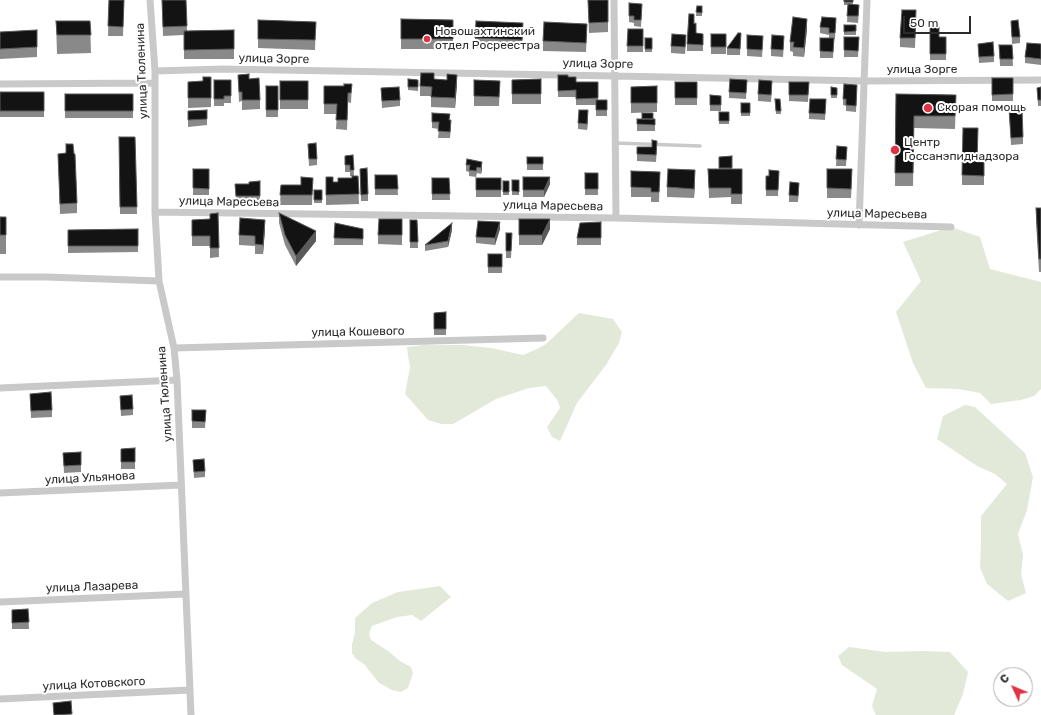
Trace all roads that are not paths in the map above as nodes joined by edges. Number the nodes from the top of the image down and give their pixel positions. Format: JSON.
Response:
{"nodes":[{"id":1,"x":150,"y":0,"type":"edge"},
{"id":2,"x":614,"y":0,"type":"edge"},
{"id":3,"x":867,"y":0,"type":"edge"},
{"id":4,"x":155,"y":71,"type":"junction"},
{"id":5,"x":615,"y":76,"type":"junction"},
{"id":6,"x":1041,"y":80,"type":"edge"},
{"id":7,"x":864,"y":81,"type":"junction"},
{"id":8,"x":155,"y":83,"type":"junction"},
{"id":9,"x":0,"y":84,"type":"edge"},
{"id":10,"x":616,"y":142,"type":"junction"},
{"id":11,"x":700,"y":146,"type":"dead end"},
{"id":12,"x":155,"y":212,"type":"junction"},
{"id":13,"x":616,"y":218,"type":"junction"},
{"id":14,"x":859,"y":225,"type":"junction"},
{"id":15,"x":950,"y":227,"type":"dead end"},
{"id":16,"x":0,"y":278,"type":"edge"},
{"id":17,"x":159,"y":281,"type":"junction"},
{"id":18,"x":543,"y":338,"type":"dead end"},
{"id":19,"x":174,"y":348,"type":"junction"},
{"id":20,"x":177,"y":380,"type":"junction"},
{"id":21,"x":0,"y":388,"type":"edge"},
{"id":22,"x":181,"y":485,"type":"junction"},
{"id":23,"x":0,"y":494,"type":"edge"},
{"id":24,"x":186,"y":594,"type":"junction"},
{"id":25,"x":0,"y":602,"type":"edge"},
{"id":26,"x":190,"y":690,"type":"junction"},
{"id":27,"x":0,"y":699,"type":"edge"},
{"id":28,"x":191,"y":715,"type":"edge"}],
"edges":[{"from":1,"to":4,"type":"street","name":"улица Тюленина"},
{"from":2,"to":5,"type":"street"},
{"from":3,"to":7,"type":"street"},
{"from":4,"to":5,"type":"street","name":"улица Зорге"},
{"from":4,"to":8,"type":"street","name":"улица Тюленина"},
{"from":5,"to":7,"type":"street","name":"улица Зорге"},
{"from":5,"to":10,"type":"street"},
{"from":6,"to":7,"type":"street","name":"улица Зорге"},
{"from":7,"to":14,"type":"street"},
{"from":8,"to":9,"type":"street"},
{"from":8,"to":12,"type":"street","name":"улица Тюленина"},
{"from":10,"to":11,"type":"lane"},
{"from":10,"to":13,"type":"street"},
{"from":12,"to":13,"type":"street","name":"улица Маресьева"},
{"from":12,"to":17,"type":"street","name":"улица Тюленина"},
{"from":13,"to":14,"type":"street","name":"улица Маресьева"},
{"from":14,"to":15,"type":"street","name":"улица Маресьева"},
{"from":16,"to":17,"type":"street"},
{"from":17,"to":19,"type":"street","name":"улица Тюленина"},
{"from":18,"to":19,"type":"street","name":"улица Кошевого"},
{"from":19,"to":20,"type":"street","name":"улица Тюленина"},
{"from":20,"to":21,"type":"street"},
{"from":20,"to":22,"type":"street","name":"улица Тюленина"},
{"from":22,"to":23,"type":"street","name":"улица Ульянова"},
{"from":22,"to":24,"type":"street","name":"улица Тюленина"},
{"from":24,"to":25,"type":"street","name":"улица Лазарева"},
{"from":24,"to":26,"type":"street","name":"улица Тюленина"},
{"from":26,"to":27,"type":"street","name":"улица Котовского"},
{"from":26,"to":28,"type":"street","name":"улица Тюленина"}]}
